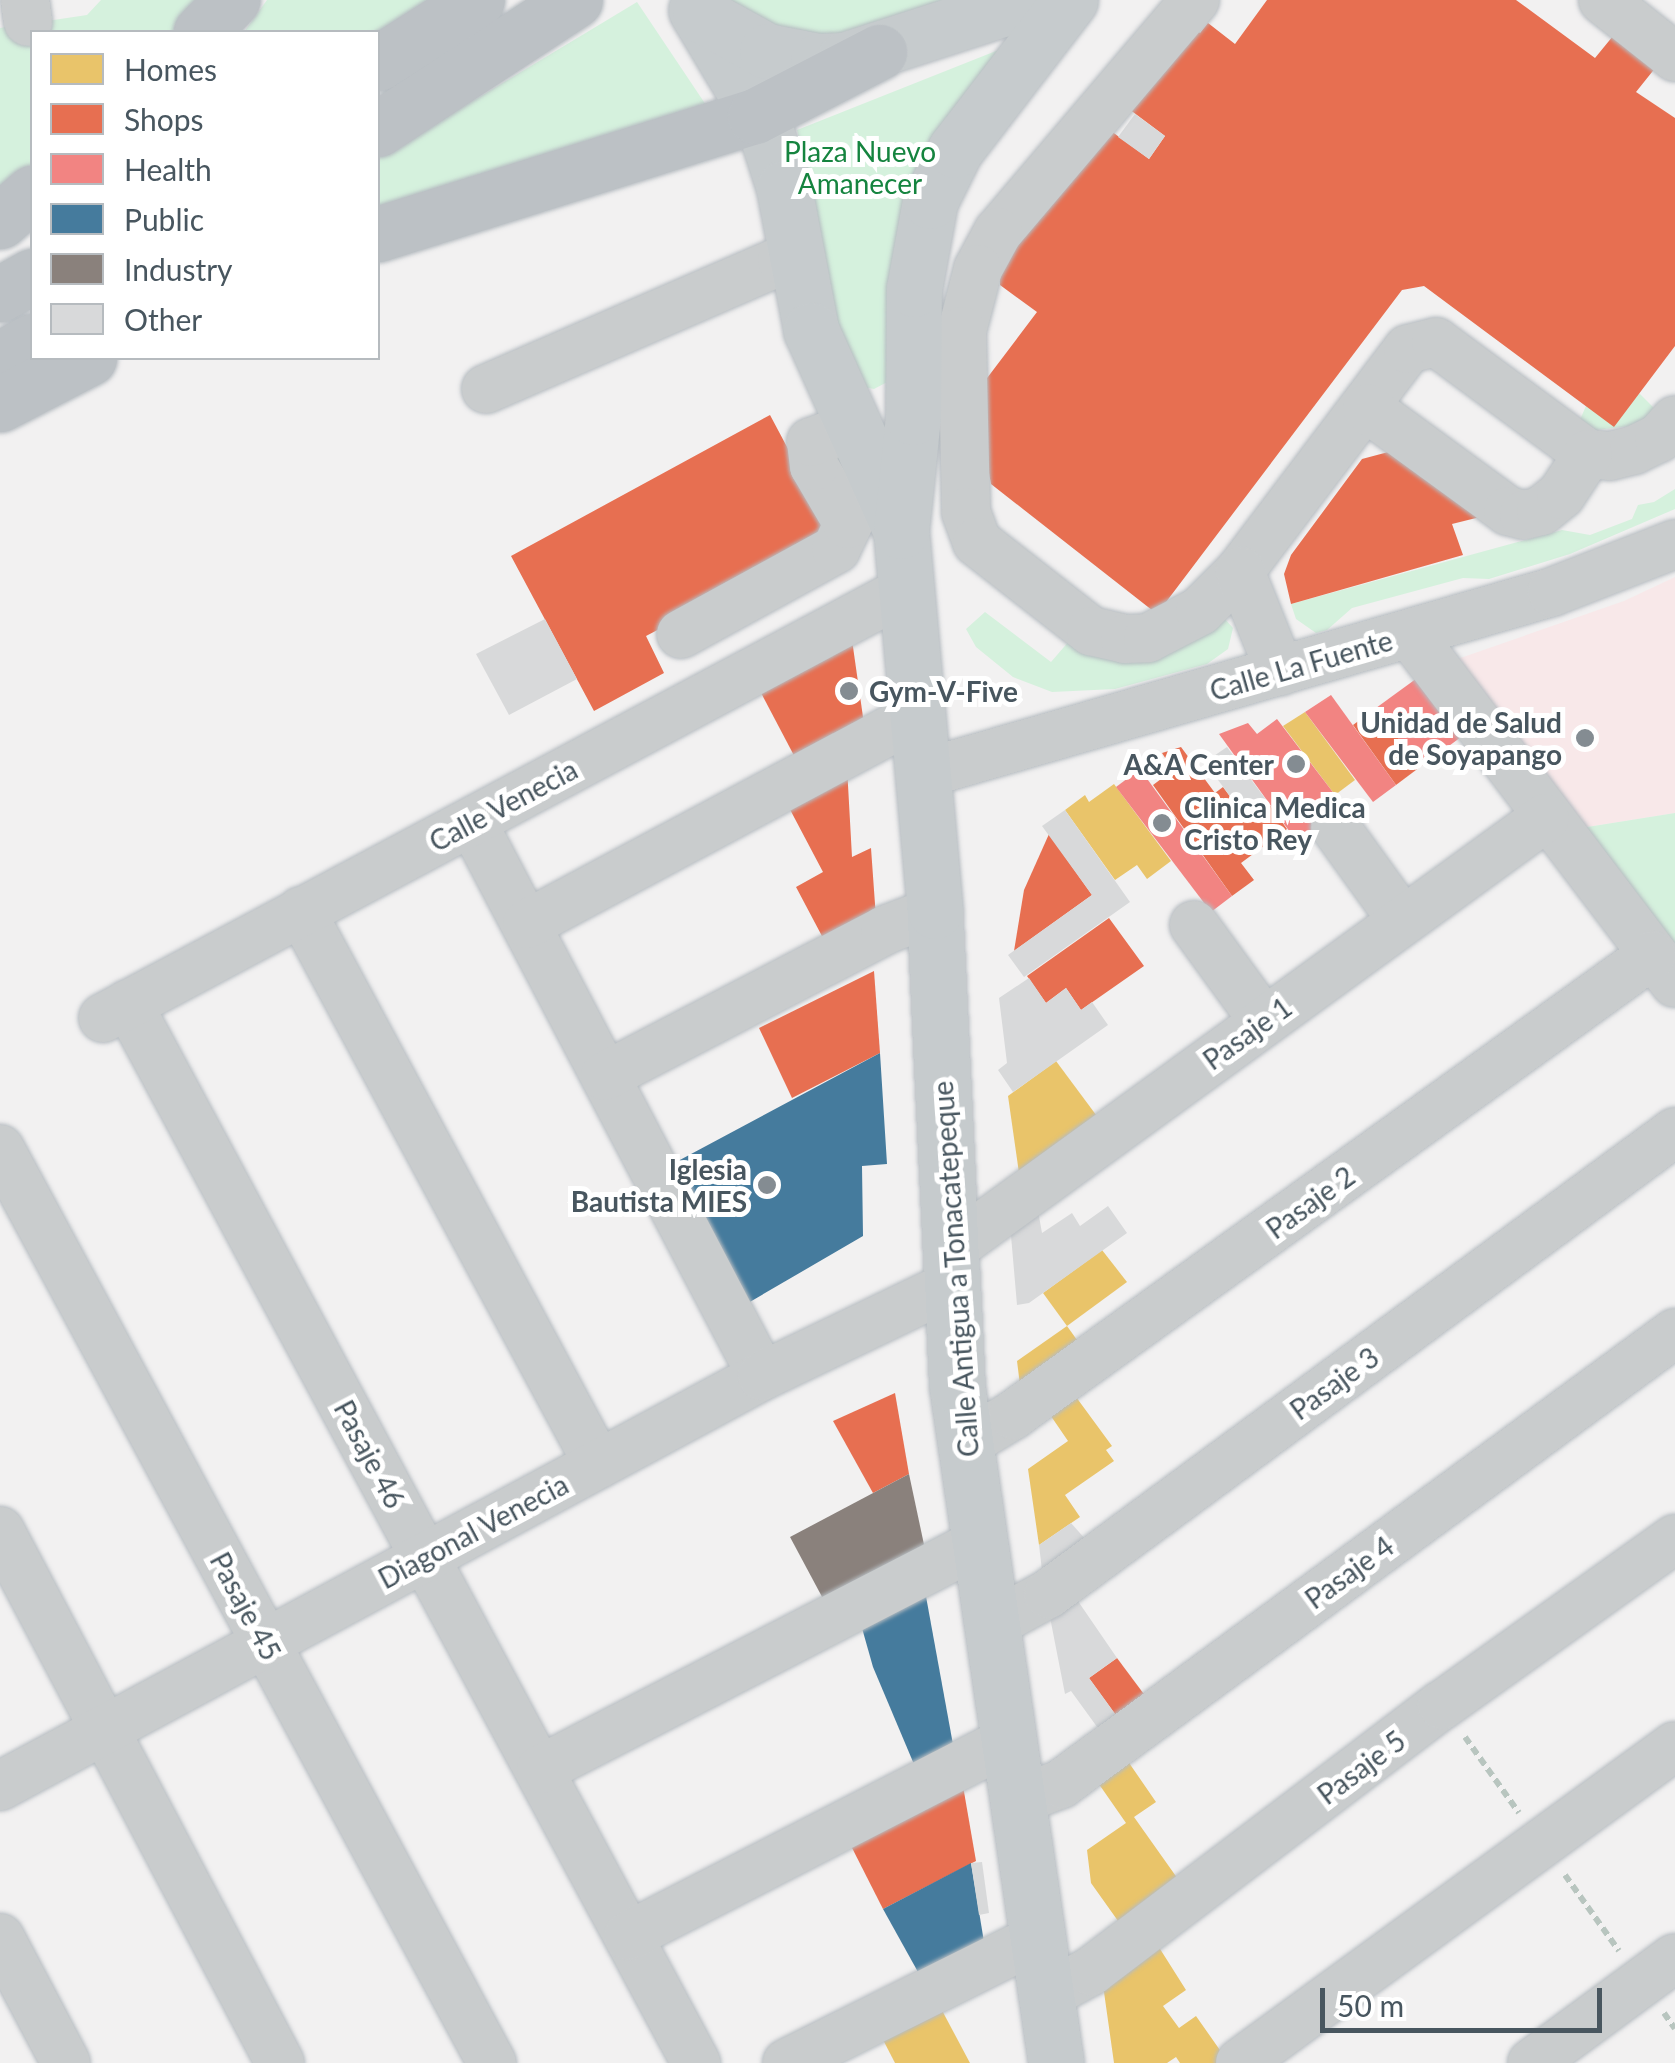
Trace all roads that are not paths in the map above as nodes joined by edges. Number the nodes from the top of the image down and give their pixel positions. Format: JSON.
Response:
{"nodes":[{"id":1,"x":232,"y":0,"type":"edge"},
{"id":2,"x":478,"y":0,"type":"edge"},
{"id":3,"x":576,"y":0,"type":"edge"},
{"id":4,"x":1030,"y":0,"type":"edge"},
{"id":5,"x":1070,"y":0,"type":"edge"},
{"id":6,"x":1195,"y":0,"type":"edge"},
{"id":7,"x":1603,"y":0,"type":"edge"},
{"id":8,"x":693,"y":5,"type":"edge"},
{"id":9,"x":202,"y":30,"type":"edge"},
{"id":10,"x":879,"y":52,"type":"junction"},
{"id":11,"x":1675,"y":57,"type":"edge"},
{"id":12,"x":380,"y":62,"type":"edge"},
{"id":13,"x":758,"y":115,"type":"junction"},
{"id":14,"x":380,"y":127,"type":"edge"},
{"id":15,"x":30,"y":196,"type":"edge"},
{"id":16,"x":0,"y":221,"type":"edge"},
{"id":17,"x":380,"y":233,"type":"edge"},
{"id":18,"x":797,"y":262,"type":"junction"},
{"id":19,"x":30,"y":277,"type":"edge"},
{"id":20,"x":0,"y":294,"type":"edge"},
{"id":21,"x":30,"y":342,"type":"edge"},
{"id":22,"x":0,"y":359,"type":"edge"},
{"id":23,"x":85,"y":360,"type":"edge"},
{"id":24,"x":486,"y":389,"type":"dead end"},
{"id":25,"x":0,"y":404,"type":"edge"},
{"id":26,"x":1367,"y":408,"type":"junction"},
{"id":27,"x":1675,"y":420,"type":"edge"},
{"id":28,"x":852,"y":426,"type":"junction"},
{"id":29,"x":1588,"y":454,"type":"junction"},
{"id":30,"x":901,"y":530,"type":"junction"},
{"id":31,"x":1675,"y":544,"type":"edge"},
{"id":32,"x":1240,"y":570,"type":"junction"},
{"id":33,"x":906,"y":590,"type":"junction"},
{"id":34,"x":681,"y":634,"type":"dead end"},
{"id":35,"x":1410,"y":634,"type":"junction"},
{"id":36,"x":1280,"y":671,"type":"junction"},
{"id":37,"x":916,"y":716,"type":"junction"},
{"id":38,"x":922,"y":774,"type":"junction"},
{"id":39,"x":1545,"y":818,"type":"junction"},
{"id":40,"x":472,"y":822,"type":"junction"},
{"id":41,"x":1335,"y":828,"type":"dead end"},
{"id":42,"x":301,"y":911,"type":"junction"},
{"id":43,"x":935,"y":911,"type":"junction"},
{"id":44,"x":1402,"y":920,"type":"junction"},
{"id":45,"x":526,"y":924,"type":"junction"},
{"id":46,"x":1194,"y":925,"type":"dead end"},
{"id":47,"x":1664,"y":969,"type":"edge"},
{"id":48,"x":114,"y":1012,"type":"joint"},
{"id":49,"x":1264,"y":1020,"type":"junction"},
{"id":50,"x":605,"y":1076,"type":"junction"},
{"id":51,"x":1675,"y":1132,"type":"edge"},
{"id":52,"x":0,"y":1149,"type":"edge"},
{"id":53,"x":951,"y":1268,"type":"junction"},
{"id":54,"x":1675,"y":1333,"type":"edge"},
{"id":55,"x":762,"y":1376,"type":"junction"},
{"id":56,"x":965,"y":1444,"type":"junction"},
{"id":57,"x":598,"y":1464,"type":"junction"},
{"id":58,"x":0,"y":1531,"type":"edge"},
{"id":59,"x":1675,"y":1538,"type":"edge"},
{"id":60,"x":977,"y":1544,"type":"junction"},
{"id":61,"x":426,"y":1557,"type":"junction"},
{"id":62,"x":988,"y":1626,"type":"junction"},
{"id":63,"x":266,"y":1643,"type":"junction"},
{"id":64,"x":104,"y":1730,"type":"junction"},
{"id":65,"x":1007,"y":1741,"type":"junction"},
{"id":66,"x":1675,"y":1746,"type":"edge"},
{"id":67,"x":542,"y":1769,"type":"junction"},
{"id":68,"x":0,"y":1786,"type":"edge"},
{"id":69,"x":1017,"y":1802,"type":"junction"},
{"id":70,"x":628,"y":1936,"type":"junction"},
{"id":71,"x":0,"y":1938,"type":"edge"},
{"id":72,"x":1038,"y":1938,"type":"junction"},
{"id":73,"x":1675,"y":1958,"type":"edge"},
{"id":74,"x":1048,"y":1995,"type":"junction"},
{"id":75,"x":66,"y":2063,"type":"edge"},
{"id":76,"x":280,"y":2063,"type":"edge"},
{"id":77,"x":492,"y":2063,"type":"edge"},
{"id":78,"x":696,"y":2063,"type":"edge"},
{"id":79,"x":787,"y":2063,"type":"edge"},
{"id":80,"x":1056,"y":2063,"type":"edge"},
{"id":81,"x":1240,"y":2063,"type":"edge"},
{"id":82,"x":1532,"y":2063,"type":"edge"}],
"edges":[{"from":1,"to":9,"type":"highway"},
{"from":2,"to":12,"type":"highway"},
{"from":3,"to":14,"type":"highway"},
{"from":4,"to":10,"type":"main road"},
{"from":5,"to":30,"type":"main road","name":"Calle Antigua a Tonacatepeque"},
{"from":6,"to":32,"type":"street"},
{"from":7,"to":11,"type":"street"},
{"from":8,"to":10,"type":"main road"},
{"from":8,"to":13,"type":"main road","name":"Calle Antigua a Tonacatepeque"},
{"from":10,"to":13,"type":"highway"},
{"from":13,"to":17,"type":"highway"},
{"from":13,"to":18,"type":"main road","name":"Calle Antigua a Tonacatepeque"},
{"from":15,"to":16,"type":"highway"},
{"from":18,"to":24,"type":"street"},
{"from":18,"to":28,"type":"main road","name":"Calle Antigua a Tonacatepeque"},
{"from":19,"to":20,"type":"highway"},
{"from":21,"to":22,"type":"highway"},
{"from":23,"to":25,"type":"highway"},
{"from":26,"to":29,"type":"street"},
{"from":26,"to":29,"type":"street"},
{"from":26,"to":32,"type":"street"},
{"from":27,"to":29,"type":"street"},
{"from":28,"to":30,"type":"main road","name":"Calle Antigua a Tonacatepeque"},
{"from":28,"to":34,"type":"street"},
{"from":30,"to":33,"type":"main road","name":"Calle Antigua a Tonacatepeque"},
{"from":31,"to":35,"type":"street","name":"Calle La Fuente"},
{"from":32,"to":36,"type":"street"},
{"from":33,"to":37,"type":"main road","name":"Calle Antigua a Tonacatepeque"},
{"from":33,"to":40,"type":"street","name":"Calle Venecia"},
{"from":35,"to":36,"type":"street","name":"Calle La Fuente"},
{"from":35,"to":39,"type":"street"},
{"from":36,"to":38,"type":"street","name":"Calle La Fuente"},
{"from":37,"to":38,"type":"main road","name":"Calle Antigua a Tonacatepeque"},
{"from":37,"to":45,"type":"street"},
{"from":38,"to":43,"type":"main road","name":"Calle Antigua a Tonacatepeque"},
{"from":39,"to":44,"type":"street","name":"Pasaje 1"},
{"from":39,"to":47,"type":"street"},
{"from":40,"to":42,"type":"street","name":"Calle Venecia"},
{"from":40,"to":45,"type":"street"},
{"from":41,"to":44,"type":"street"},
{"from":42,"to":48,"type":"street","name":"Calle Venecia"},
{"from":42,"to":57,"type":"street"},
{"from":43,"to":50,"type":"street"},
{"from":43,"to":53,"type":"main road","name":"Calle Antigua a Tonacatepeque"},
{"from":44,"to":49,"type":"street","name":"Pasaje 1"},
{"from":45,"to":50,"type":"street"},
{"from":46,"to":49,"type":"street"},
{"from":47,"to":56,"type":"street","name":"Pasaje 2"},
{"from":48,"to":61,"type":"street","name":"Pasaje 46"},
{"from":49,"to":53,"type":"street","name":"Pasaje 1"},
{"from":50,"to":55,"type":"street"},
{"from":51,"to":62,"type":"street","name":"Pasaje 3"},
{"from":52,"to":63,"type":"street","name":"Pasaje 45"},
{"from":53,"to":55,"type":"street","name":"Diagonal Venecia"},
{"from":53,"to":56,"type":"main road","name":"Calle Antigua a Tonacatepeque"},
{"from":54,"to":69,"type":"street","name":"Pasaje 4"},
{"from":55,"to":57,"type":"street","name":"Diagonal Venecia"},
{"from":56,"to":60,"type":"main road","name":"Calle Antigua a Tonacatepeque"},
{"from":57,"to":61,"type":"street","name":"Diagonal Venecia"},
{"from":58,"to":64,"type":"street"},
{"from":59,"to":74,"type":"street","name":"Pasaje 5"},
{"from":60,"to":62,"type":"main road","name":"Calle Antigua a Tonacatepeque"},
{"from":60,"to":67,"type":"street"},
{"from":61,"to":63,"type":"street","name":"Diagonal Venecia"},
{"from":61,"to":67,"type":"street","name":"Pasaje 46"},
{"from":62,"to":65,"type":"main road","name":"Calle Antigua a Tonacatepeque"},
{"from":63,"to":64,"type":"street","name":"Diagonal Venecia"},
{"from":63,"to":77,"type":"street","name":"Pasaje 45"},
{"from":64,"to":68,"type":"street","name":"Diagonal Venecia"},
{"from":64,"to":76,"type":"street"},
{"from":65,"to":69,"type":"main road","name":"Calle Antigua a Tonacatepeque"},
{"from":65,"to":70,"type":"street"},
{"from":66,"to":81,"type":"street"},
{"from":67,"to":70,"type":"street","name":"Pasaje 46"},
{"from":69,"to":72,"type":"main road","name":"Calle Antigua a Tonacatepeque"},
{"from":70,"to":78,"type":"street","name":"Pasaje 46"},
{"from":71,"to":75,"type":"street"},
{"from":72,"to":74,"type":"main road","name":"Calle Antigua a Tonacatepeque"},
{"from":72,"to":79,"type":"street"},
{"from":73,"to":82,"type":"street"},
{"from":74,"to":80,"type":"main road","name":"Calle Antigua a Tonacatepeque"}]}
